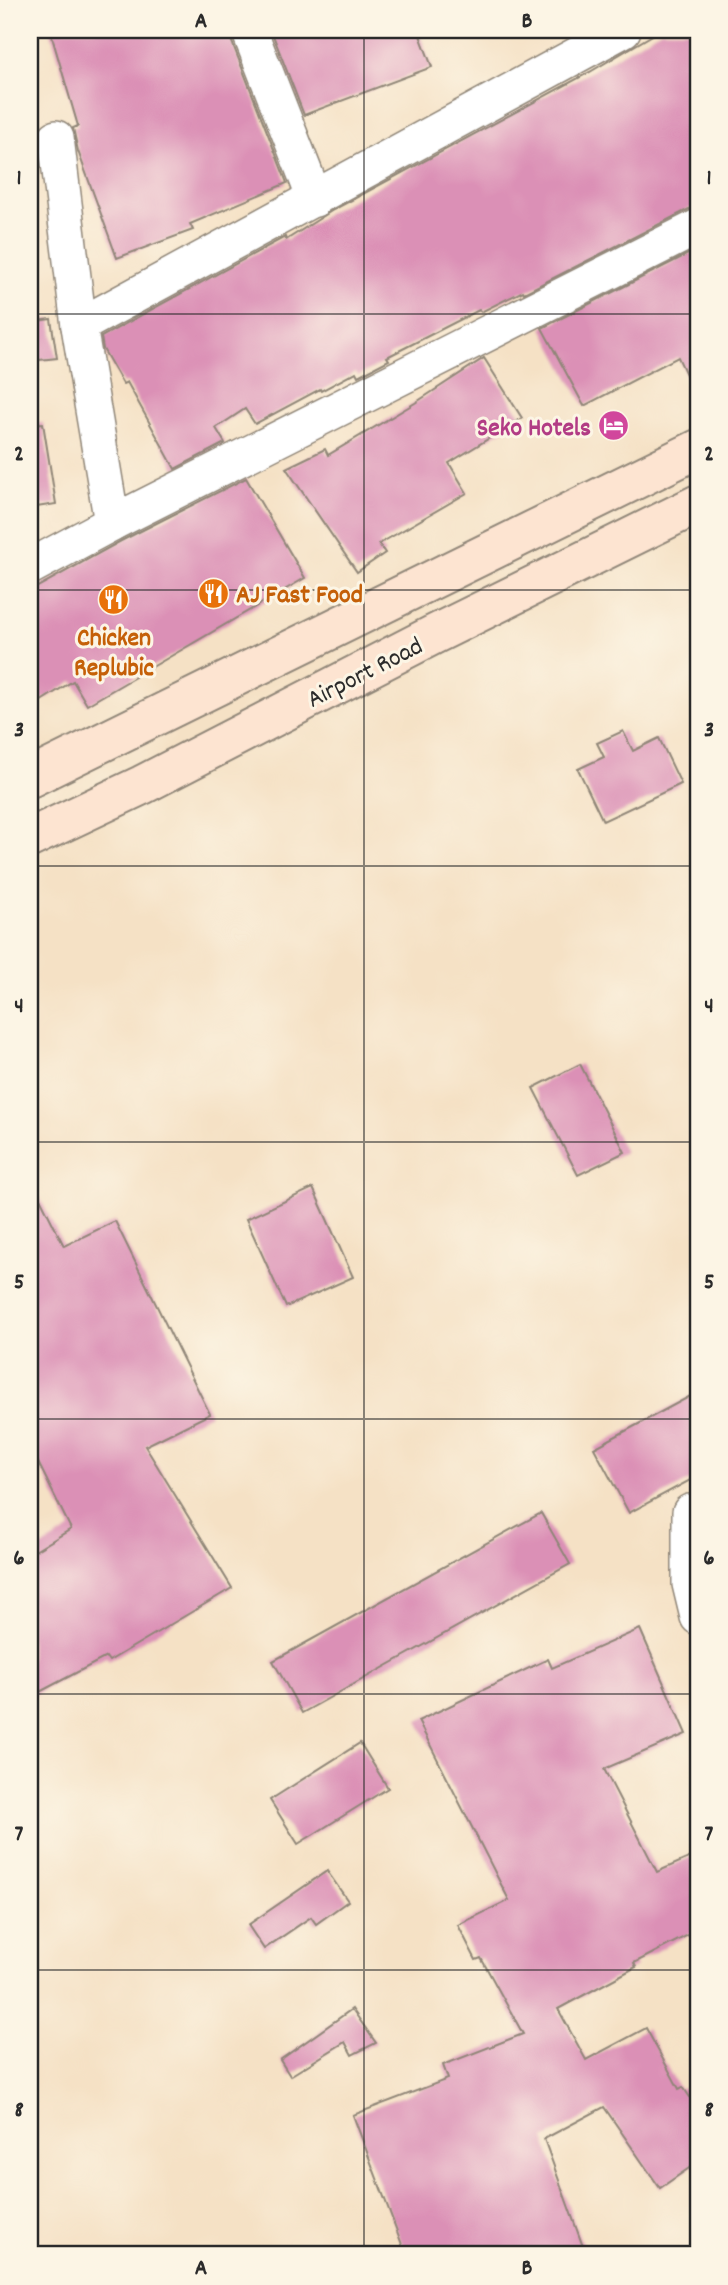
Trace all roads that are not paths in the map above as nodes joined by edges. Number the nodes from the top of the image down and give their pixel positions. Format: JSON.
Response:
{"nodes":[{"id":1,"x":248,"y":30,"type":"edge"},
{"id":2,"x":623,"y":30,"type":"edge"},
{"id":3,"x":56,"y":138,"type":"dead end"},
{"id":4,"x":315,"y":200,"type":"junction"},
{"id":5,"x":698,"y":227,"type":"edge"},
{"id":6,"x":79,"y":326,"type":"junction"},
{"id":7,"x":698,"y":449,"type":"edge"},
{"id":8,"x":698,"y":504,"type":"edge"},
{"id":9,"x":112,"y":523,"type":"junction"},
{"id":10,"x":30,"y":567,"type":"edge"},
{"id":11,"x":30,"y":778,"type":"edge"},
{"id":12,"x":30,"y":838,"type":"edge"},
{"id":13,"x":690,"y":1512,"type":"dead end"},
{"id":14,"x":698,"y":1617,"type":"edge"}],
"edges":[{"from":1,"to":4,"type":"street"},
{"from":2,"to":4,"type":"street"},
{"from":3,"to":6,"type":"street"},
{"from":4,"to":6,"type":"street"},
{"from":5,"to":9,"type":"street"},
{"from":6,"to":9,"type":"street"},
{"from":7,"to":11,"type":"main road","name":"Airport Road"},
{"from":8,"to":12,"type":"main road","name":"Airport Road"},
{"from":9,"to":10,"type":"street"},
{"from":13,"to":14,"type":"street"}]}
